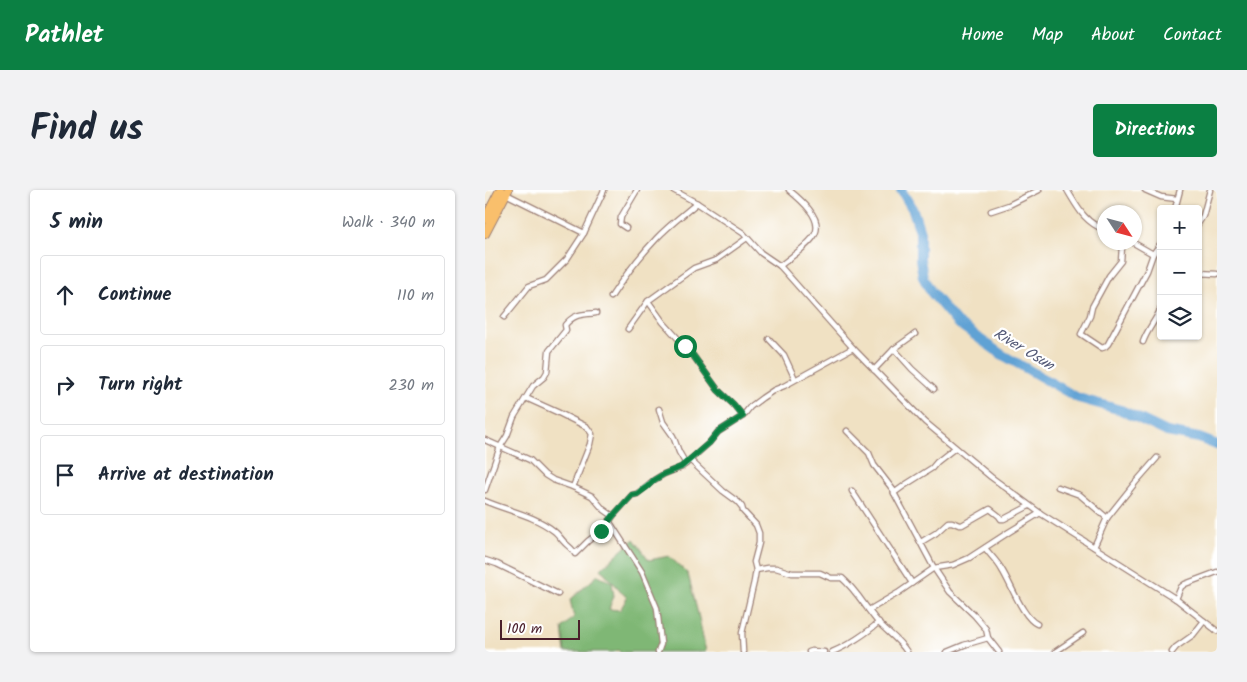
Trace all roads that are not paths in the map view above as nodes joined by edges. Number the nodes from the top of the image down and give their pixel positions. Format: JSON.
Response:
{"nodes":[{"id":1,"x":604,"y":190,"type":"edge"},
{"id":2,"x":637,"y":190,"type":"edge"},
{"id":3,"x":673,"y":190,"type":"edge"},
{"id":4,"x":789,"y":190,"type":"edge"},
{"id":5,"x":1039,"y":190,"type":"edge"},
{"id":6,"x":1067,"y":190,"type":"edge"},
{"id":7,"x":1145,"y":190,"type":"edge"},
{"id":8,"x":1179,"y":190,"type":"edge"},
{"id":9,"x":1210,"y":190,"type":"edge"},
{"id":10,"x":505,"y":192,"type":"edge"},
{"id":11,"x":1177,"y":199,"type":"junction"},
{"id":12,"x":697,"y":203,"type":"junction"},
{"id":13,"x":1176,"y":205,"type":"edge"},
{"id":14,"x":991,"y":211,"type":"dead end"},
{"id":15,"x":1202,"y":218,"type":"edge"},
{"id":16,"x":485,"y":219,"type":"edge"},
{"id":17,"x":1097,"y":227,"type":"edge"},
{"id":18,"x":625,"y":228,"type":"dead end"},
{"id":19,"x":584,"y":232,"type":"junction"},
{"id":20,"x":485,"y":234,"type":"edge"},
{"id":21,"x":747,"y":238,"type":"junction"},
{"id":22,"x":1142,"y":248,"type":"edge"},
{"id":23,"x":1157,"y":248,"type":"edge"},
{"id":24,"x":1122,"y":250,"type":"edge"},
{"id":25,"x":1153,"y":254,"type":"junction"},
{"id":26,"x":780,"y":266,"type":"junction"},
{"id":27,"x":1202,"y":272,"type":"edge"},
{"id":28,"x":1217,"y":274,"type":"edge"},
{"id":29,"x":611,"y":298,"type":"dead end"},
{"id":30,"x":648,"y":301,"type":"junction"},
{"id":31,"x":596,"y":313,"type":"dead end"},
{"id":32,"x":505,"y":317,"type":"dead end"},
{"id":33,"x":1157,"y":317,"type":"edge"},
{"id":34,"x":629,"y":329,"type":"dead end"},
{"id":35,"x":915,"y":334,"type":"dead end"},
{"id":36,"x":769,"y":339,"type":"dead end"},
{"id":37,"x":1143,"y":342,"type":"dead end"},
{"id":38,"x":853,"y":348,"type":"junction"},
{"id":39,"x":894,"y":349,"type":"junction"},
{"id":40,"x":874,"y":370,"type":"junction"},
{"id":41,"x":795,"y":380,"type":"junction"},
{"id":42,"x":934,"y":389,"type":"dead end"},
{"id":43,"x":526,"y":398,"type":"junction"},
{"id":44,"x":659,"y":409,"type":"dead end"},
{"id":45,"x":743,"y":416,"type":"junction"},
{"id":46,"x":847,"y":431,"type":"dead end"},
{"id":47,"x":485,"y":440,"type":"edge"},
{"id":48,"x":500,"y":447,"type":"junction"},
{"id":49,"x":955,"y":448,"type":"junction"},
{"id":50,"x":1157,"y":458,"type":"dead end"},
{"id":51,"x":688,"y":462,"type":"junction"},
{"id":52,"x":573,"y":487,"type":"junction"},
{"id":53,"x":1058,"y":487,"type":"dead end"},
{"id":54,"x":485,"y":490,"type":"edge"},
{"id":55,"x":852,"y":491,"type":"dead end"},
{"id":56,"x":894,"y":493,"type":"junction"},
{"id":57,"x":485,"y":501,"type":"edge"},
{"id":58,"x":1029,"y":506,"type":"junction"},
{"id":59,"x":1040,"y":513,"type":"junction"},
{"id":60,"x":613,"y":516,"type":"junction"},
{"id":61,"x":1107,"y":518,"type":"junction"},
{"id":62,"x":609,"y":521,"type":"junction"},
{"id":63,"x":921,"y":542,"type":"junction"},
{"id":64,"x":1094,"y":547,"type":"junction"},
{"id":65,"x":985,"y":548,"type":"junction"},
{"id":66,"x":485,"y":560,"type":"edge"},
{"id":67,"x":934,"y":568,"type":"junction"},
{"id":68,"x":755,"y":570,"type":"junction"},
{"id":69,"x":1217,"y":572,"type":"edge"},
{"id":70,"x":912,"y":583,"type":"junction"},
{"id":71,"x":558,"y":594,"type":"dead end"},
{"id":72,"x":1176,"y":599,"type":"junction"},
{"id":73,"x":869,"y":610,"type":"junction"},
{"id":74,"x":1204,"y":621,"type":"junction"},
{"id":75,"x":879,"y":622,"type":"junction"},
{"id":76,"x":1037,"y":624,"type":"dead end"},
{"id":77,"x":1217,"y":631,"type":"edge"},
{"id":78,"x":1083,"y":634,"type":"dead end"},
{"id":79,"x":988,"y":638,"type":"junction"},
{"id":80,"x":658,"y":652,"type":"edge"},
{"id":81,"x":743,"y":652,"type":"edge"},
{"id":82,"x":809,"y":652,"type":"edge"},
{"id":83,"x":824,"y":652,"type":"edge"},
{"id":84,"x":832,"y":652,"type":"edge"},
{"id":85,"x":907,"y":652,"type":"edge"},
{"id":86,"x":947,"y":652,"type":"edge"},
{"id":87,"x":999,"y":652,"type":"edge"},
{"id":88,"x":1055,"y":652,"type":"edge"},
{"id":89,"x":1172,"y":652,"type":"edge"}],
"edges":[{"from":1,"to":19,"type":"street"},
{"from":2,"to":18,"type":"street"},
{"from":3,"to":12,"type":"street"},
{"from":4,"to":26,"type":"street"},
{"from":5,"to":14,"type":"street"},
{"from":6,"to":17,"type":"street"},
{"from":7,"to":11,"type":"street"},
{"from":8,"to":11,"type":"street"},
{"from":9,"to":15,"type":"street"},
{"from":10,"to":16,"type":"highway"},
{"from":10,"to":19,"type":"street"},
{"from":10,"to":20,"type":"highway"},
{"from":11,"to":13,"type":"street"},
{"from":12,"to":21,"type":"street"},
{"from":12,"to":29,"type":"street"},
{"from":19,"to":32,"type":"street"},
{"from":21,"to":26,"type":"street"},
{"from":21,"to":30,"type":"street"},
{"from":22,"to":25,"type":"street"},
{"from":23,"to":25,"type":"street"},
{"from":24,"to":25,"type":"street"},
{"from":26,"to":38,"type":"street"},
{"from":27,"to":28,"type":"street"},
{"from":30,"to":34,"type":"street"},
{"from":30,"to":45,"type":"street"},
{"from":31,"to":43,"type":"street"},
{"from":33,"to":37,"type":"street"},
{"from":35,"to":39,"type":"street"},
{"from":36,"to":41,"type":"street"},
{"from":38,"to":40,"type":"street"},
{"from":38,"to":41,"type":"street"},
{"from":39,"to":40,"type":"street"},
{"from":39,"to":42,"type":"street"},
{"from":40,"to":49,"type":"street"},
{"from":41,"to":45,"type":"street"},
{"from":43,"to":48,"type":"street"},
{"from":43,"to":52,"type":"street"},
{"from":44,"to":51,"type":"street"},
{"from":45,"to":51,"type":"street"},
{"from":46,"to":56,"type":"street"},
{"from":47,"to":48,"type":"street"},
{"from":48,"to":52,"type":"street"},
{"from":48,"to":54,"type":"street"},
{"from":49,"to":56,"type":"street"},
{"from":49,"to":58,"type":"street"},
{"from":50,"to":61,"type":"street"},
{"from":51,"to":60,"type":"street"},
{"from":51,"to":68,"type":"street"},
{"from":52,"to":60,"type":"street"},
{"from":53,"to":61,"type":"street"},
{"from":55,"to":70,"type":"street"},
{"from":56,"to":63,"type":"street"},
{"from":57,"to":62,"type":"street"},
{"from":58,"to":59,"type":"street"},
{"from":58,"to":63,"type":"street"},
{"from":59,"to":64,"type":"street"},
{"from":59,"to":65,"type":"street"},
{"from":60,"to":62,"type":"street"},
{"from":61,"to":64,"type":"street"},
{"from":62,"to":80,"type":"street"},
{"from":63,"to":67,"type":"street"},
{"from":64,"to":72,"type":"street"},
{"from":65,"to":67,"type":"street"},
{"from":65,"to":76,"type":"street"},
{"from":66,"to":71,"type":"street"},
{"from":67,"to":70,"type":"street"},
{"from":67,"to":79,"type":"street"},
{"from":68,"to":73,"type":"street"},
{"from":68,"to":81,"type":"street"},
{"from":69,"to":72,"type":"street"},
{"from":70,"to":73,"type":"street"},
{"from":72,"to":74,"type":"street"},
{"from":73,"to":75,"type":"street"},
{"from":74,"to":77,"type":"street"},
{"from":74,"to":89,"type":"street"},
{"from":75,"to":84,"type":"street"},
{"from":75,"to":85,"type":"street"},
{"from":78,"to":88,"type":"street"},
{"from":79,"to":86,"type":"street"},
{"from":79,"to":87,"type":"street"},
{"from":82,"to":83,"type":"street"}]}
